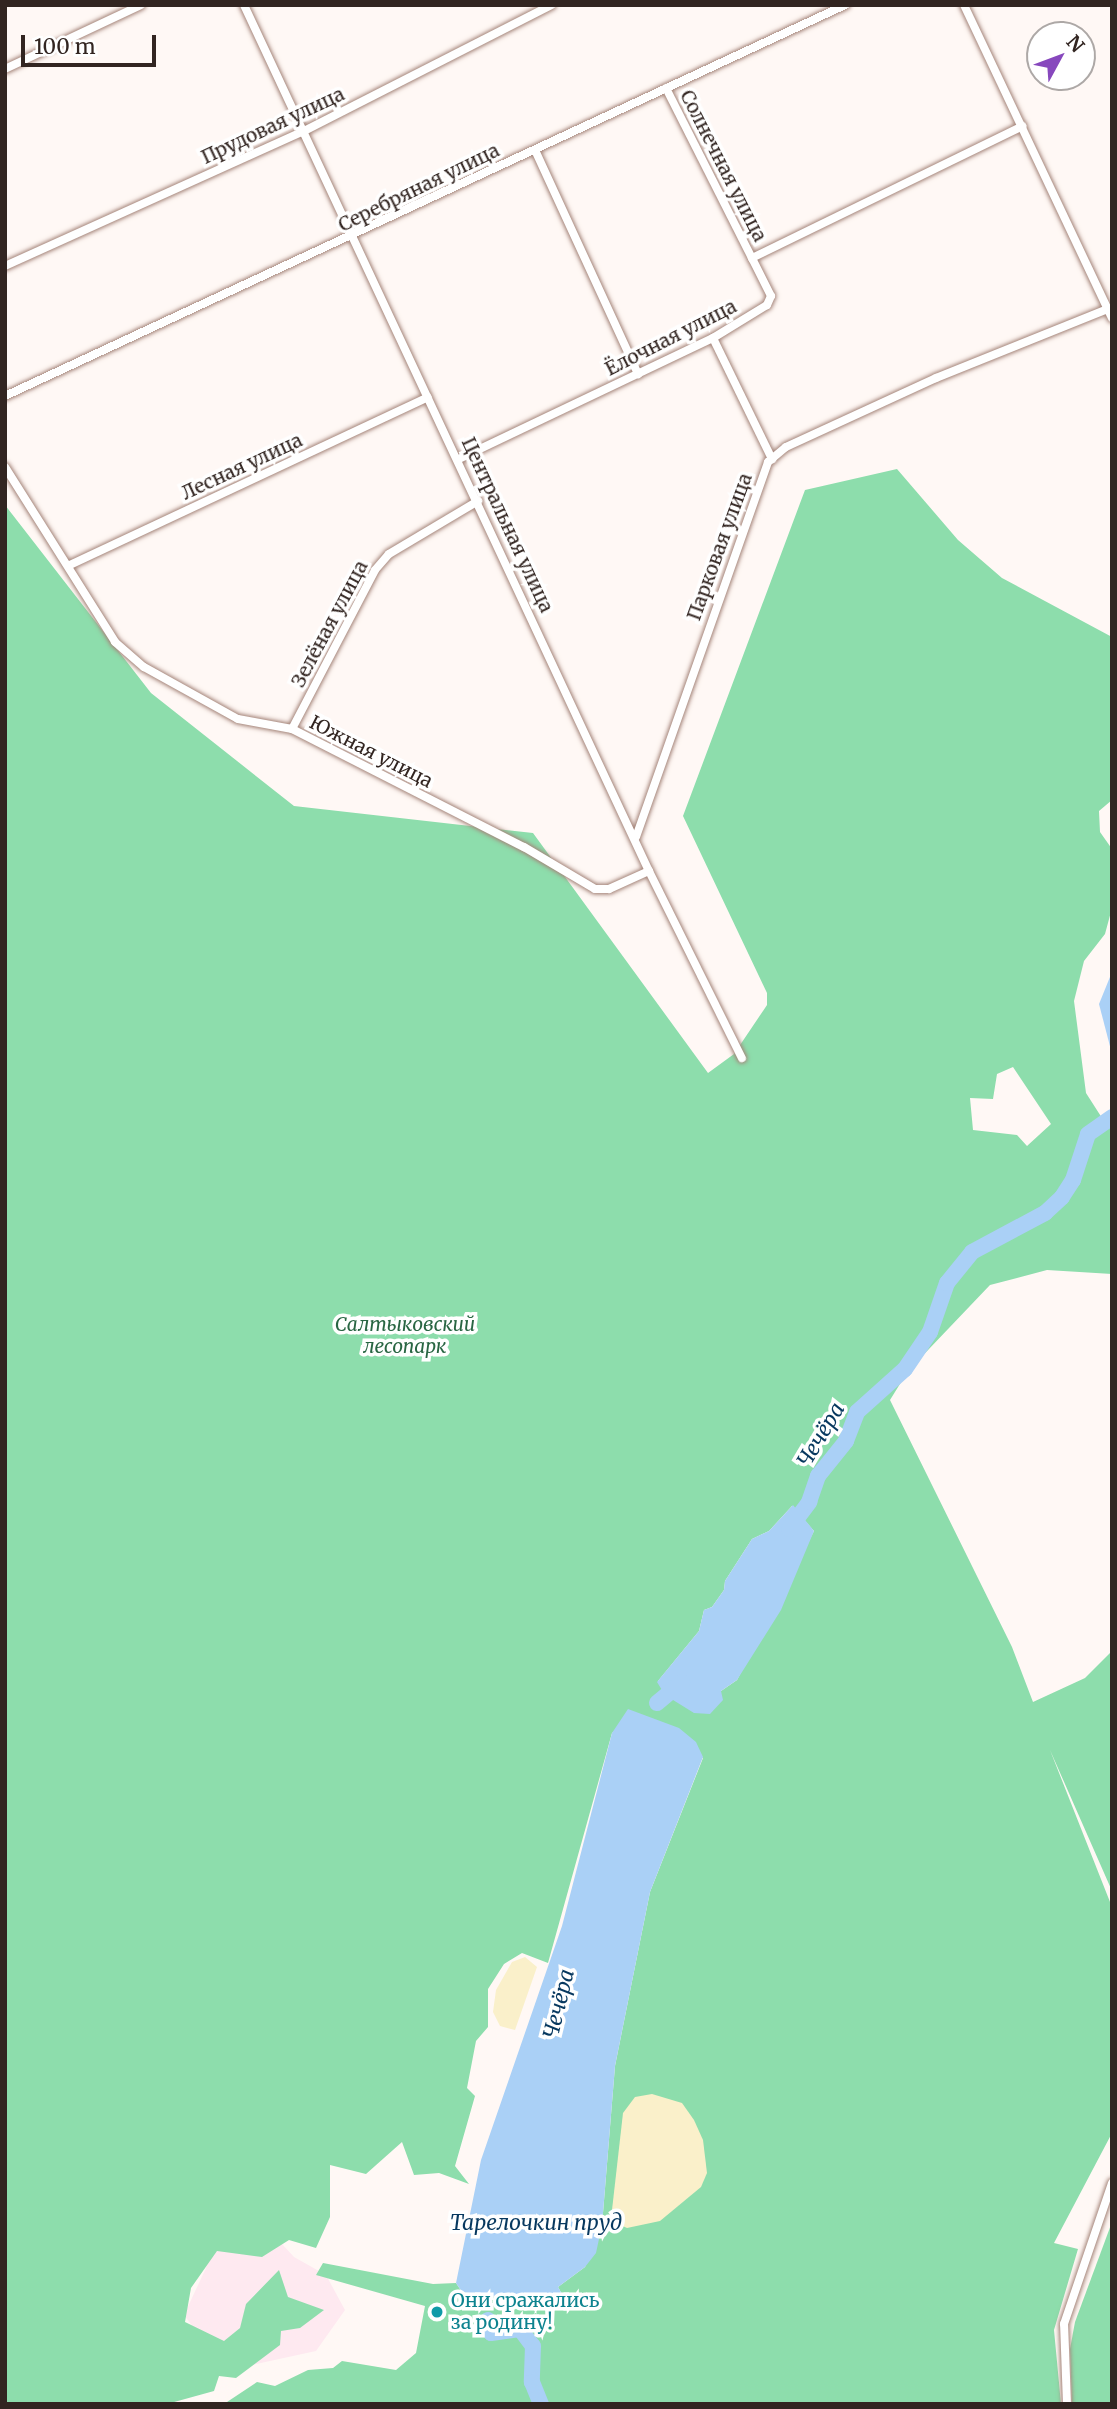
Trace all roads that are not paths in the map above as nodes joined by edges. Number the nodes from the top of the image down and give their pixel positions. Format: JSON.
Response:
{"nodes":[{"id":1,"x":141,"y":5,"type":"edge"},
{"id":2,"x":244,"y":5,"type":"edge"},
{"id":3,"x":551,"y":5,"type":"edge"},
{"id":4,"x":845,"y":5,"type":"edge"},
{"id":5,"x":964,"y":5,"type":"edge"},
{"id":6,"x":5,"y":69,"type":"edge"},
{"id":7,"x":666,"y":88,"type":"junction"},
{"id":8,"x":1023,"y":127,"type":"junction"},
{"id":9,"x":302,"y":132,"type":"junction"},
{"id":10,"x":535,"y":150,"type":"junction"},
{"id":11,"x":353,"y":238,"type":"junction"},
{"id":12,"x":752,"y":258,"type":"junction"},
{"id":13,"x":5,"y":266,"type":"edge"},
{"id":14,"x":1110,"y":314,"type":"edge"},
{"id":15,"x":713,"y":338,"type":"junction"},
{"id":16,"x":638,"y":374,"type":"junction"},
{"id":17,"x":5,"y":396,"type":"edge"},
{"id":18,"x":428,"y":397,"type":"junction"},
{"id":19,"x":459,"y":459,"type":"junction"},
{"id":20,"x":772,"y":459,"type":"junction"},
{"id":21,"x":5,"y":467,"type":"edge"},
{"id":22,"x":478,"y":501,"type":"junction"},
{"id":23,"x":70,"y":565,"type":"junction"},
{"id":24,"x":292,"y":729,"type":"junction"},
{"id":25,"x":636,"y":837,"type":"junction"},
{"id":26,"x":649,"y":871,"type":"junction"},
{"id":27,"x":742,"y":1058,"type":"dead end"},
{"id":28,"x":1112,"y":2183,"type":"edge"},
{"id":29,"x":1067,"y":2404,"type":"edge"}],
"edges":[{"from":1,"to":6,"type":"street"},
{"from":2,"to":9,"type":"street","name":"Центральная улица"},
{"from":3,"to":9,"type":"street","name":"Прудовая улица"},
{"from":4,"to":7,"type":"street","name":"Серебряная улица"},
{"from":5,"to":8,"type":"street"},
{"from":7,"to":10,"type":"street","name":"Серебряная улица"},
{"from":7,"to":12,"type":"street","name":"Солнечная улица"},
{"from":8,"to":12,"type":"street"},
{"from":8,"to":14,"type":"street"},
{"from":9,"to":11,"type":"street","name":"Центральная улица"},
{"from":9,"to":13,"type":"street","name":"Прудовая улица"},
{"from":10,"to":11,"type":"street","name":"Серебряная улица"},
{"from":10,"to":16,"type":"street"},
{"from":11,"to":17,"type":"street","name":"Серебряная улица"},
{"from":11,"to":18,"type":"street","name":"Центральная улица"},
{"from":12,"to":15,"type":"street","name":"Ёлочная улица"},
{"from":14,"to":20,"type":"street","name":"Парковая улица"},
{"from":15,"to":16,"type":"street","name":"Ёлочная улица"},
{"from":15,"to":20,"type":"street"},
{"from":16,"to":19,"type":"street","name":"Ёлочная улица"},
{"from":18,"to":19,"type":"street","name":"Центральная улица"},
{"from":18,"to":23,"type":"street","name":"Лесная улица"},
{"from":19,"to":22,"type":"street","name":"Центральная улица"},
{"from":20,"to":25,"type":"street","name":"Парковая улица"},
{"from":21,"to":23,"type":"street","name":"Южная улица"},
{"from":22,"to":24,"type":"street","name":"Зелёная улица"},
{"from":22,"to":25,"type":"street","name":"Центральная улица"},
{"from":23,"to":24,"type":"street","name":"Южная улица"},
{"from":24,"to":26,"type":"street","name":"Южная улица"},
{"from":25,"to":26,"type":"street","name":"Центральная улица"},
{"from":26,"to":27,"type":"street","name":"Центральная улица"},
{"from":28,"to":29,"type":"street"}]}
